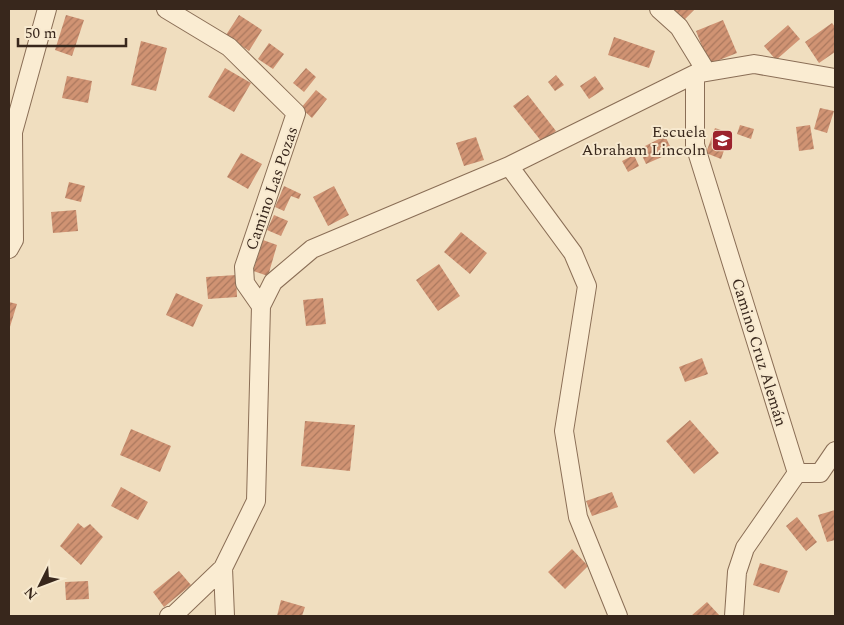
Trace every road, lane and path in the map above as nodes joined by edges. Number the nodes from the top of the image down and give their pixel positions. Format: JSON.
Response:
{"nodes":[{"id":1,"x":47,"y":9,"type":"edge"},
{"id":2,"x":166,"y":9,"type":"edge"},
{"id":3,"x":659,"y":9,"type":"edge"},
{"id":4,"x":700,"y":73,"type":"junction"},
{"id":5,"x":835,"y":78,"type":"edge"},
{"id":6,"x":509,"y":166,"type":"junction"},
{"id":7,"x":9,"y":249,"type":"edge"},
{"id":8,"x":261,"y":306,"type":"junction"},
{"id":9,"x":835,"y":451,"type":"edge"},
{"id":10,"x":797,"y":473,"type":"junction"},
{"id":11,"x":223,"y":568,"type":"junction"},
{"id":12,"x":169,"y":616,"type":"edge"},
{"id":13,"x":225,"y":616,"type":"edge"},
{"id":14,"x":618,"y":616,"type":"edge"},
{"id":15,"x":734,"y":616,"type":"edge"}],
"edges":[{"from":1,"to":7,"type":"street"},
{"from":2,"to":8,"type":"street","name":"Camino Las Pozas"},
{"from":3,"to":4,"type":"street"},
{"from":4,"to":5,"type":"street"},
{"from":4,"to":6,"type":"street"},
{"from":4,"to":10,"type":"street","name":"Camino Cruz Alemán"},
{"from":6,"to":8,"type":"street"},
{"from":6,"to":14,"type":"street"},
{"from":8,"to":11,"type":"street"},
{"from":9,"to":10,"type":"street"},
{"from":10,"to":15,"type":"street"},
{"from":11,"to":12,"type":"street"},
{"from":11,"to":13,"type":"street"}]}
